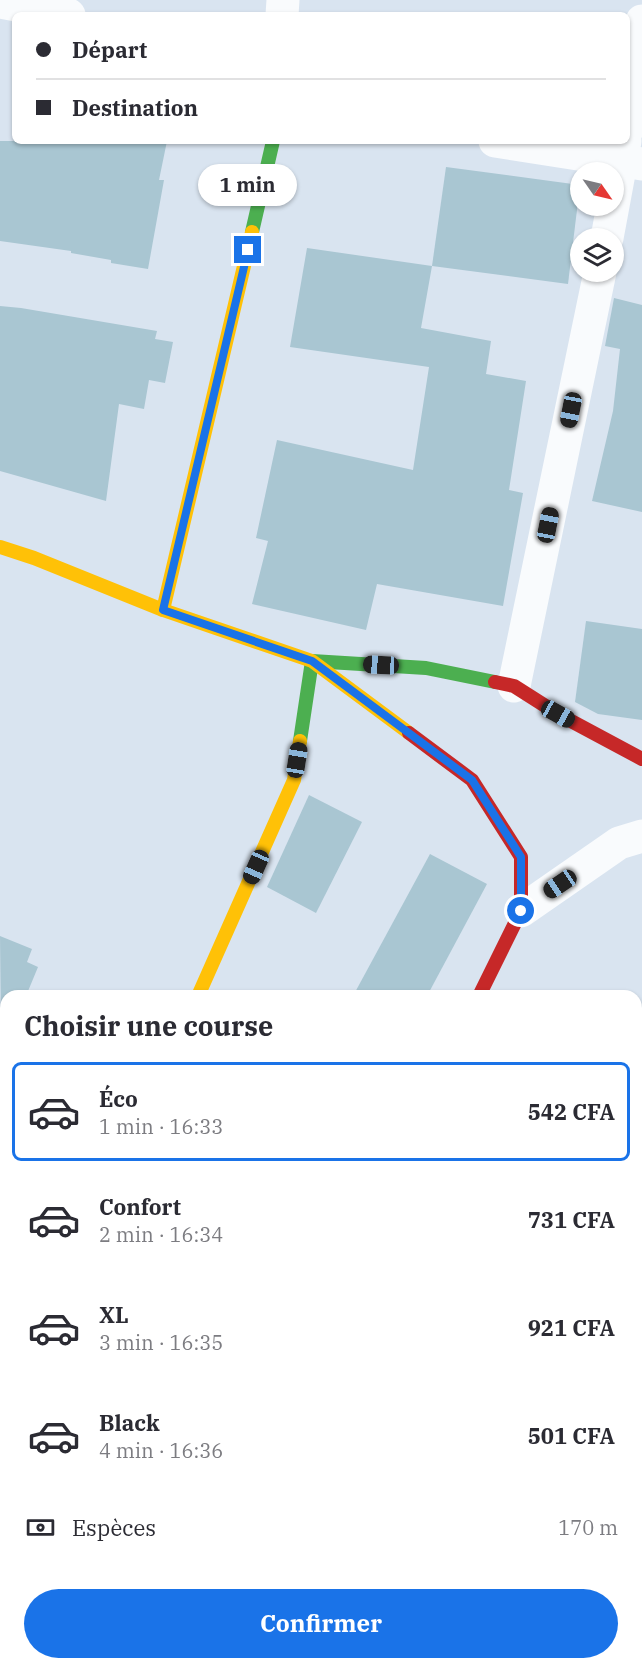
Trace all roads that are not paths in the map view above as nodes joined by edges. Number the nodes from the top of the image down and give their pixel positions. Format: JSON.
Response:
{"nodes":[{"id":1,"x":0,"y":2,"type":"edge"},
{"id":2,"x":53,"y":12,"type":"edge"},
{"id":3,"x":642,"y":21,"type":"edge"},
{"id":4,"x":630,"y":139,"type":"edge"},
{"id":5,"x":272,"y":144,"type":"edge"},
{"id":6,"x":545,"y":144,"type":"edge"},
{"id":7,"x":629,"y":149,"type":"edge"},
{"id":8,"x":609,"y":228,"type":"edge"},
{"id":9,"x":598,"y":282,"type":"edge"},
{"id":10,"x":0,"y":547,"type":"edge"},
{"id":11,"x":163,"y":610,"type":"junction"},
{"id":12,"x":312,"y":661,"type":"junction"},
{"id":13,"x":514,"y":686,"type":"junction"},
{"id":14,"x":642,"y":759,"type":"edge"},
{"id":15,"x":642,"y":836,"type":"edge"},
{"id":16,"x":521,"y":911,"type":"junction"},
{"id":17,"x":201,"y":990,"type":"edge"},
{"id":18,"x":482,"y":990,"type":"edge"}],
"edges":[{"from":1,"to":2,"type":"street"},
{"from":3,"to":4,"type":"street"},
{"from":5,"to":11,"type":"street"},
{"from":6,"to":7,"type":"street"},
{"from":7,"to":8,"type":"street"},
{"from":9,"to":13,"type":"street"},
{"from":10,"to":11,"type":"street"},
{"from":11,"to":12,"type":"street"},
{"from":12,"to":13,"type":"street"},
{"from":12,"to":16,"type":"street"},
{"from":12,"to":17,"type":"street"},
{"from":13,"to":14,"type":"street"},
{"from":15,"to":16,"type":"street"},
{"from":16,"to":18,"type":"street"}]}
